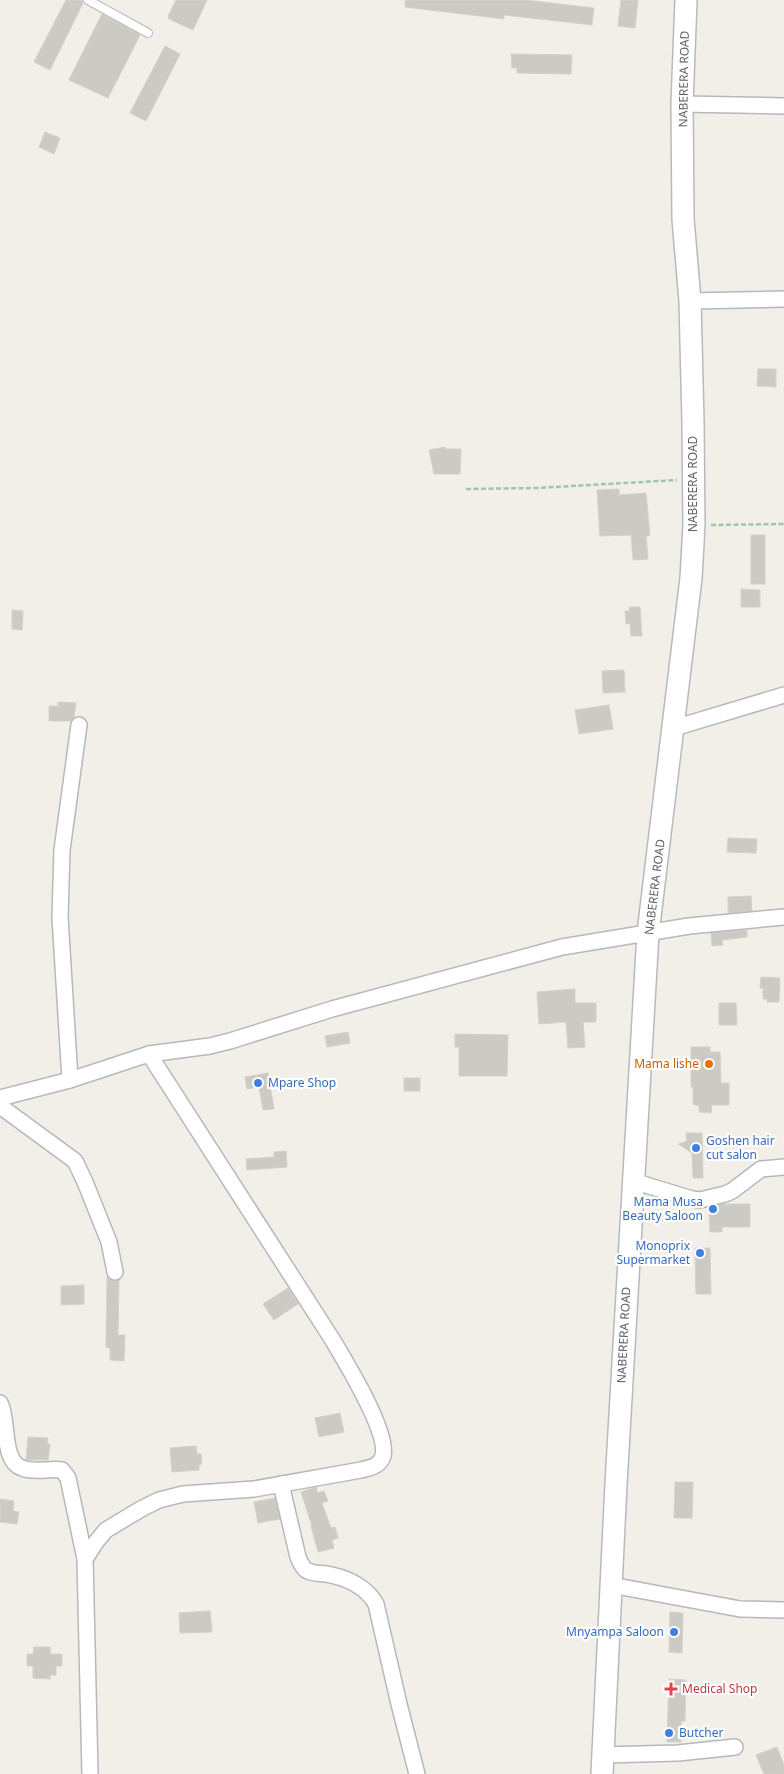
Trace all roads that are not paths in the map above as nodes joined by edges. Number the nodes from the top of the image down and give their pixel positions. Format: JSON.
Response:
{"nodes":[{"id":1,"x":88,"y":0,"type":"edge"},
{"id":2,"x":686,"y":0,"type":"edge"},
{"id":3,"x":148,"y":33,"type":"dead end"},
{"id":4,"x":682,"y":104,"type":"junction"},
{"id":5,"x":784,"y":106,"type":"edge"},
{"id":6,"x":784,"y":299,"type":"edge"},
{"id":7,"x":690,"y":301,"type":"junction"},
{"id":8,"x":784,"y":695,"type":"edge"},
{"id":9,"x":79,"y":725,"type":"dead end"},
{"id":10,"x":674,"y":728,"type":"junction"},
{"id":11,"x":784,"y":917,"type":"edge"},
{"id":12,"x":648,"y":933,"type":"junction"},
{"id":13,"x":150,"y":1054,"type":"junction"},
{"id":14,"x":70,"y":1080,"type":"junction"},
{"id":15,"x":0,"y":1098,"type":"edge"},
{"id":16,"x":0,"y":1106,"type":"edge"},
{"id":17,"x":784,"y":1167,"type":"edge"},
{"id":18,"x":633,"y":1181,"type":"junction"},
{"id":19,"x":115,"y":1272,"type":"dead end"},
{"id":20,"x":0,"y":1402,"type":"edge"},
{"id":21,"x":281,"y":1484,"type":"junction"},
{"id":22,"x":85,"y":1559,"type":"junction"},
{"id":23,"x":611,"y":1585,"type":"junction"},
{"id":24,"x":784,"y":1610,"type":"edge"},
{"id":25,"x":735,"y":1747,"type":"dead end"},
{"id":26,"x":602,"y":1765,"type":"edge"},
{"id":27,"x":90,"y":1774,"type":"edge"},
{"id":28,"x":417,"y":1774,"type":"edge"}],
"edges":[{"from":1,"to":3,"type":"lane"},
{"from":2,"to":4,"type":"street","name":"NABERERA ROAD"},
{"from":4,"to":5,"type":"street"},
{"from":4,"to":7,"type":"street","name":"NABERERA ROAD"},
{"from":6,"to":7,"type":"street"},
{"from":7,"to":10,"type":"street","name":"NABERERA ROAD"},
{"from":8,"to":10,"type":"street"},
{"from":9,"to":14,"type":"street"},
{"from":10,"to":12,"type":"street","name":"NABERERA ROAD"},
{"from":11,"to":12,"type":"street"},
{"from":12,"to":13,"type":"street"},
{"from":12,"to":18,"type":"street","name":"NABERERA ROAD"},
{"from":13,"to":14,"type":"street"},
{"from":13,"to":21,"type":"street"},
{"from":14,"to":15,"type":"street"},
{"from":16,"to":19,"type":"street"},
{"from":17,"to":18,"type":"street"},
{"from":18,"to":23,"type":"street","name":"NABERERA ROAD"},
{"from":20,"to":22,"type":"street"},
{"from":21,"to":22,"type":"street"},
{"from":21,"to":28,"type":"street"},
{"from":22,"to":27,"type":"street"},
{"from":23,"to":24,"type":"street"},
{"from":23,"to":26,"type":"street","name":"NABERERA ROAD"},
{"from":25,"to":26,"type":"street"}]}
